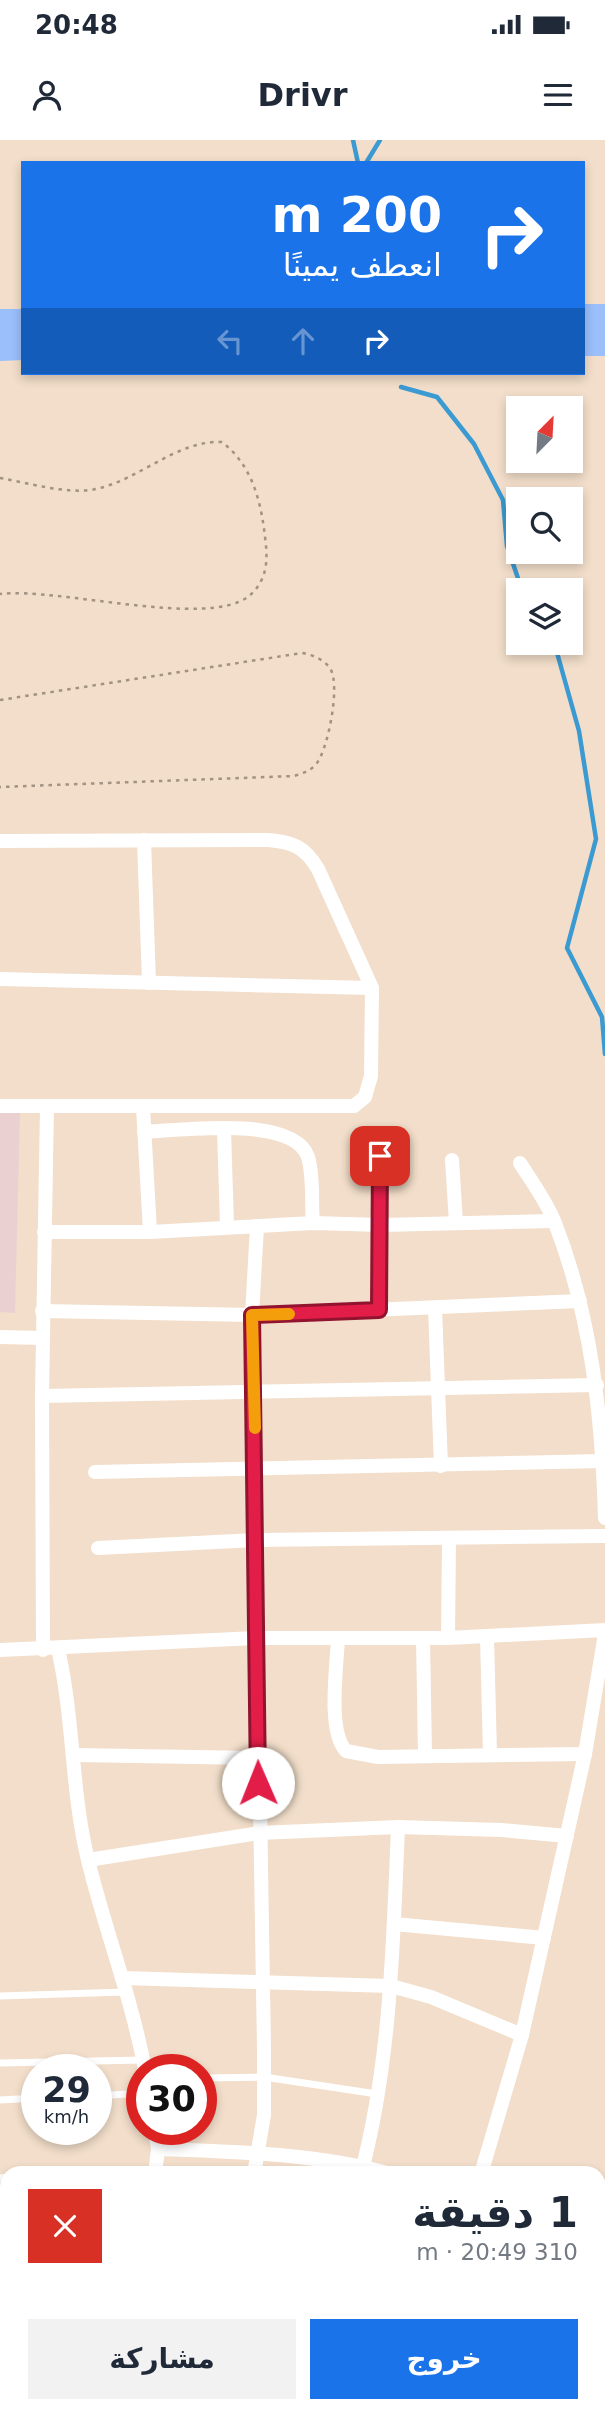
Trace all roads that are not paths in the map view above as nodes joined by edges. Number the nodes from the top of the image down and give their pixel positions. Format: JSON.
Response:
{"nodes":[{"id":1,"x":585,"y":317,"type":"edge"},
{"id":2,"x":605,"y":317,"type":"edge"},
{"id":3,"x":21,"y":321,"type":"edge"},
{"id":4,"x":0,"y":322,"type":"edge"},
{"id":5,"x":585,"y":343,"type":"edge"},
{"id":6,"x":605,"y":343,"type":"edge"},
{"id":7,"x":21,"y":347,"type":"edge"},
{"id":8,"x":0,"y":348,"type":"edge"},
{"id":9,"x":144,"y":840,"type":"junction"},
{"id":10,"x":0,"y":841,"type":"edge"},
{"id":11,"x":0,"y":979,"type":"edge"},
{"id":12,"x":149,"y":983,"type":"junction"},
{"id":13,"x":372,"y":988,"type":"junction"},
{"id":14,"x":0,"y":1106,"type":"edge"},
{"id":15,"x":47,"y":1106,"type":"junction"},
{"id":16,"x":143,"y":1107,"type":"junction"},
{"id":17,"x":224,"y":1129,"type":"junction"},
{"id":18,"x":144,"y":1132,"type":"junction"},
{"id":19,"x":380,"y":1156,"type":"dead end"},
{"id":20,"x":452,"y":1160,"type":"dead end"},
{"id":21,"x":520,"y":1163,"type":"dead end"},
{"id":22,"x":554,"y":1221,"type":"junction"},
{"id":23,"x":313,"y":1223,"type":"junction"},
{"id":24,"x":456,"y":1223,"type":"junction"},
{"id":25,"x":381,"y":1225,"type":"junction"},
{"id":26,"x":228,"y":1226,"type":"junction"},
{"id":27,"x":257,"y":1226,"type":"junction"},
{"id":28,"x":44,"y":1232,"type":"junction"},
{"id":29,"x":150,"y":1232,"type":"junction"},
{"id":30,"x":580,"y":1301,"type":"junction"},
{"id":31,"x":435,"y":1308,"type":"junction"},
{"id":32,"x":379,"y":1310,"type":"junction"},
{"id":33,"x":43,"y":1311,"type":"junction"},
{"id":34,"x":252,"y":1315,"type":"junction"},
{"id":35,"x":0,"y":1337,"type":"edge"},
{"id":36,"x":43,"y":1338,"type":"junction"},
{"id":37,"x":597,"y":1385,"type":"junction"},
{"id":38,"x":437,"y":1389,"type":"junction"},
{"id":39,"x":254,"y":1392,"type":"junction"},
{"id":40,"x":42,"y":1396,"type":"junction"},
{"id":41,"x":603,"y":1461,"type":"junction"},
{"id":42,"x":441,"y":1466,"type":"junction"},
{"id":43,"x":255,"y":1469,"type":"junction"},
{"id":44,"x":95,"y":1472,"type":"dead end"},
{"id":45,"x":605,"y":1487,"type":"edge"},
{"id":46,"x":605,"y":1518,"type":"edge"},
{"id":47,"x":605,"y":1536,"type":"edge"},
{"id":48,"x":449,"y":1539,"type":"junction"},
{"id":49,"x":255,"y":1540,"type":"junction"},
{"id":50,"x":98,"y":1548,"type":"dead end"},
{"id":51,"x":605,"y":1632,"type":"edge"},
{"id":52,"x":487,"y":1637,"type":"junction"},
{"id":53,"x":258,"y":1638,"type":"junction"},
{"id":54,"x":338,"y":1638,"type":"junction"},
{"id":55,"x":423,"y":1638,"type":"junction"},
{"id":56,"x":448,"y":1638,"type":"junction"},
{"id":57,"x":58,"y":1649,"type":"junction"},
{"id":58,"x":0,"y":1650,"type":"edge"},
{"id":59,"x":43,"y":1650,"type":"junction"},
{"id":60,"x":490,"y":1754,"type":"junction"},
{"id":61,"x":584,"y":1754,"type":"junction"},
{"id":62,"x":74,"y":1755,"type":"junction"},
{"id":63,"x":425,"y":1755,"type":"junction"},
{"id":64,"x":257,"y":1758,"type":"junction"},
{"id":65,"x":398,"y":1828,"type":"junction"},
{"id":66,"x":259,"y":1833,"type":"junction"},
{"id":67,"x":567,"y":1836,"type":"junction"},
{"id":68,"x":88,"y":1860,"type":"junction"},
{"id":69,"x":394,"y":1924,"type":"junction"},
{"id":70,"x":544,"y":1938,"type":"junction"},
{"id":71,"x":261,"y":1981,"type":"junction"},
{"id":72,"x":124,"y":1985,"type":"junction"},
{"id":73,"x":391,"y":1986,"type":"junction"},
{"id":74,"x":0,"y":1996,"type":"edge"},
{"id":75,"x":522,"y":2035,"type":"junction"},
{"id":76,"x":141,"y":2054,"type":"edge"},
{"id":77,"x":0,"y":2063,"type":"edge"},
{"id":78,"x":126,"y":2065,"type":"edge"},
{"id":79,"x":264,"y":2077,"type":"junction"},
{"id":80,"x":217,"y":2078,"type":"edge"},
{"id":81,"x":377,"y":2094,"type":"junction"},
{"id":82,"x":21,"y":2099,"type":"edge"},
{"id":83,"x":0,"y":2100,"type":"edge"},
{"id":84,"x":157,"y":2145,"type":"edge"},
{"id":85,"x":158,"y":2150,"type":"junction"},
{"id":86,"x":258,"y":2152,"type":"junction"},
{"id":87,"x":156,"y":2166,"type":"edge"},
{"id":88,"x":255,"y":2166,"type":"edge"},
{"id":89,"x":339,"y":2166,"type":"edge"},
{"id":90,"x":363,"y":2166,"type":"edge"},
{"id":91,"x":483,"y":2166,"type":"edge"}],
"edges":[{"from":1,"to":2,"type":"highway"},
{"from":3,"to":4,"type":"highway"},
{"from":5,"to":6,"type":"highway"},
{"from":7,"to":8,"type":"highway"},
{"from":9,"to":10,"type":"street"},
{"from":9,"to":12,"type":"street"},
{"from":9,"to":13,"type":"street"},
{"from":11,"to":12,"type":"street"},
{"from":12,"to":13,"type":"street"},
{"from":13,"to":16,"type":"street"},
{"from":14,"to":15,"type":"street"},
{"from":15,"to":16,"type":"street"},
{"from":15,"to":28,"type":"street"},
{"from":16,"to":18,"type":"street"},
{"from":17,"to":18,"type":"street"},
{"from":17,"to":23,"type":"street"},
{"from":17,"to":26,"type":"street"},
{"from":18,"to":29,"type":"street"},
{"from":19,"to":25,"type":"street"},
{"from":20,"to":24,"type":"street"},
{"from":21,"to":22,"type":"street"},
{"from":22,"to":24,"type":"street"},
{"from":22,"to":30,"type":"street"},
{"from":23,"to":25,"type":"street"},
{"from":23,"to":27,"type":"street"},
{"from":24,"to":25,"type":"street"},
{"from":25,"to":32,"type":"street"},
{"from":26,"to":27,"type":"street"},
{"from":26,"to":29,"type":"street"},
{"from":27,"to":34,"type":"street"},
{"from":28,"to":29,"type":"street"},
{"from":28,"to":33,"type":"street"},
{"from":30,"to":31,"type":"street"},
{"from":30,"to":37,"type":"street"},
{"from":31,"to":32,"type":"street"},
{"from":31,"to":38,"type":"street"},
{"from":32,"to":34,"type":"street"},
{"from":33,"to":34,"type":"street"},
{"from":33,"to":36,"type":"street"},
{"from":34,"to":39,"type":"street"},
{"from":35,"to":36,"type":"street"},
{"from":36,"to":40,"type":"street"},
{"from":37,"to":38,"type":"street"},
{"from":37,"to":41,"type":"street"},
{"from":38,"to":39,"type":"street"},
{"from":38,"to":42,"type":"street"},
{"from":39,"to":40,"type":"street"},
{"from":39,"to":43,"type":"street"},
{"from":40,"to":59,"type":"street"},
{"from":41,"to":42,"type":"street"},
{"from":41,"to":45,"type":"street"},
{"from":42,"to":43,"type":"street"},
{"from":43,"to":44,"type":"street"},
{"from":43,"to":49,"type":"street"},
{"from":45,"to":46,"type":"street"},
{"from":47,"to":48,"type":"street"},
{"from":48,"to":49,"type":"street"},
{"from":48,"to":56,"type":"street"},
{"from":49,"to":50,"type":"street"},
{"from":49,"to":53,"type":"street"},
{"from":51,"to":52,"type":"street"},
{"from":51,"to":61,"type":"street"},
{"from":52,"to":56,"type":"street"},
{"from":52,"to":60,"type":"street"},
{"from":53,"to":54,"type":"street"},
{"from":53,"to":57,"type":"street"},
{"from":53,"to":64,"type":"street"},
{"from":54,"to":55,"type":"street"},
{"from":54,"to":63,"type":"street"},
{"from":55,"to":56,"type":"street"},
{"from":55,"to":63,"type":"street"},
{"from":57,"to":59,"type":"street"},
{"from":57,"to":62,"type":"street"},
{"from":58,"to":59,"type":"street"},
{"from":60,"to":61,"type":"street"},
{"from":60,"to":63,"type":"street"},
{"from":61,"to":67,"type":"street"},
{"from":62,"to":64,"type":"street"},
{"from":62,"to":68,"type":"street"},
{"from":64,"to":66,"type":"street"},
{"from":65,"to":66,"type":"street"},
{"from":65,"to":67,"type":"street"},
{"from":65,"to":69,"type":"street"},
{"from":66,"to":68,"type":"street"},
{"from":66,"to":71,"type":"street"},
{"from":67,"to":70,"type":"street"},
{"from":68,"to":72,"type":"street"},
{"from":69,"to":70,"type":"street"},
{"from":69,"to":73,"type":"street"},
{"from":70,"to":75,"type":"street"},
{"from":71,"to":72,"type":"street"},
{"from":71,"to":73,"type":"street"},
{"from":71,"to":79,"type":"street"},
{"from":72,"to":74,"type":"lane"},
{"from":72,"to":76,"type":"street"},
{"from":73,"to":75,"type":"street"},
{"from":73,"to":81,"type":"street"},
{"from":75,"to":91,"type":"street"},
{"from":77,"to":78,"type":"lane"},
{"from":79,"to":80,"type":"lane"},
{"from":79,"to":81,"type":"lane"},
{"from":79,"to":86,"type":"street"},
{"from":81,"to":90,"type":"street"},
{"from":82,"to":83,"type":"lane"},
{"from":84,"to":85,"type":"street"},
{"from":85,"to":86,"type":"street"},
{"from":85,"to":87,"type":"street"},
{"from":86,"to":88,"type":"street"},
{"from":86,"to":89,"type":"street"}]}
